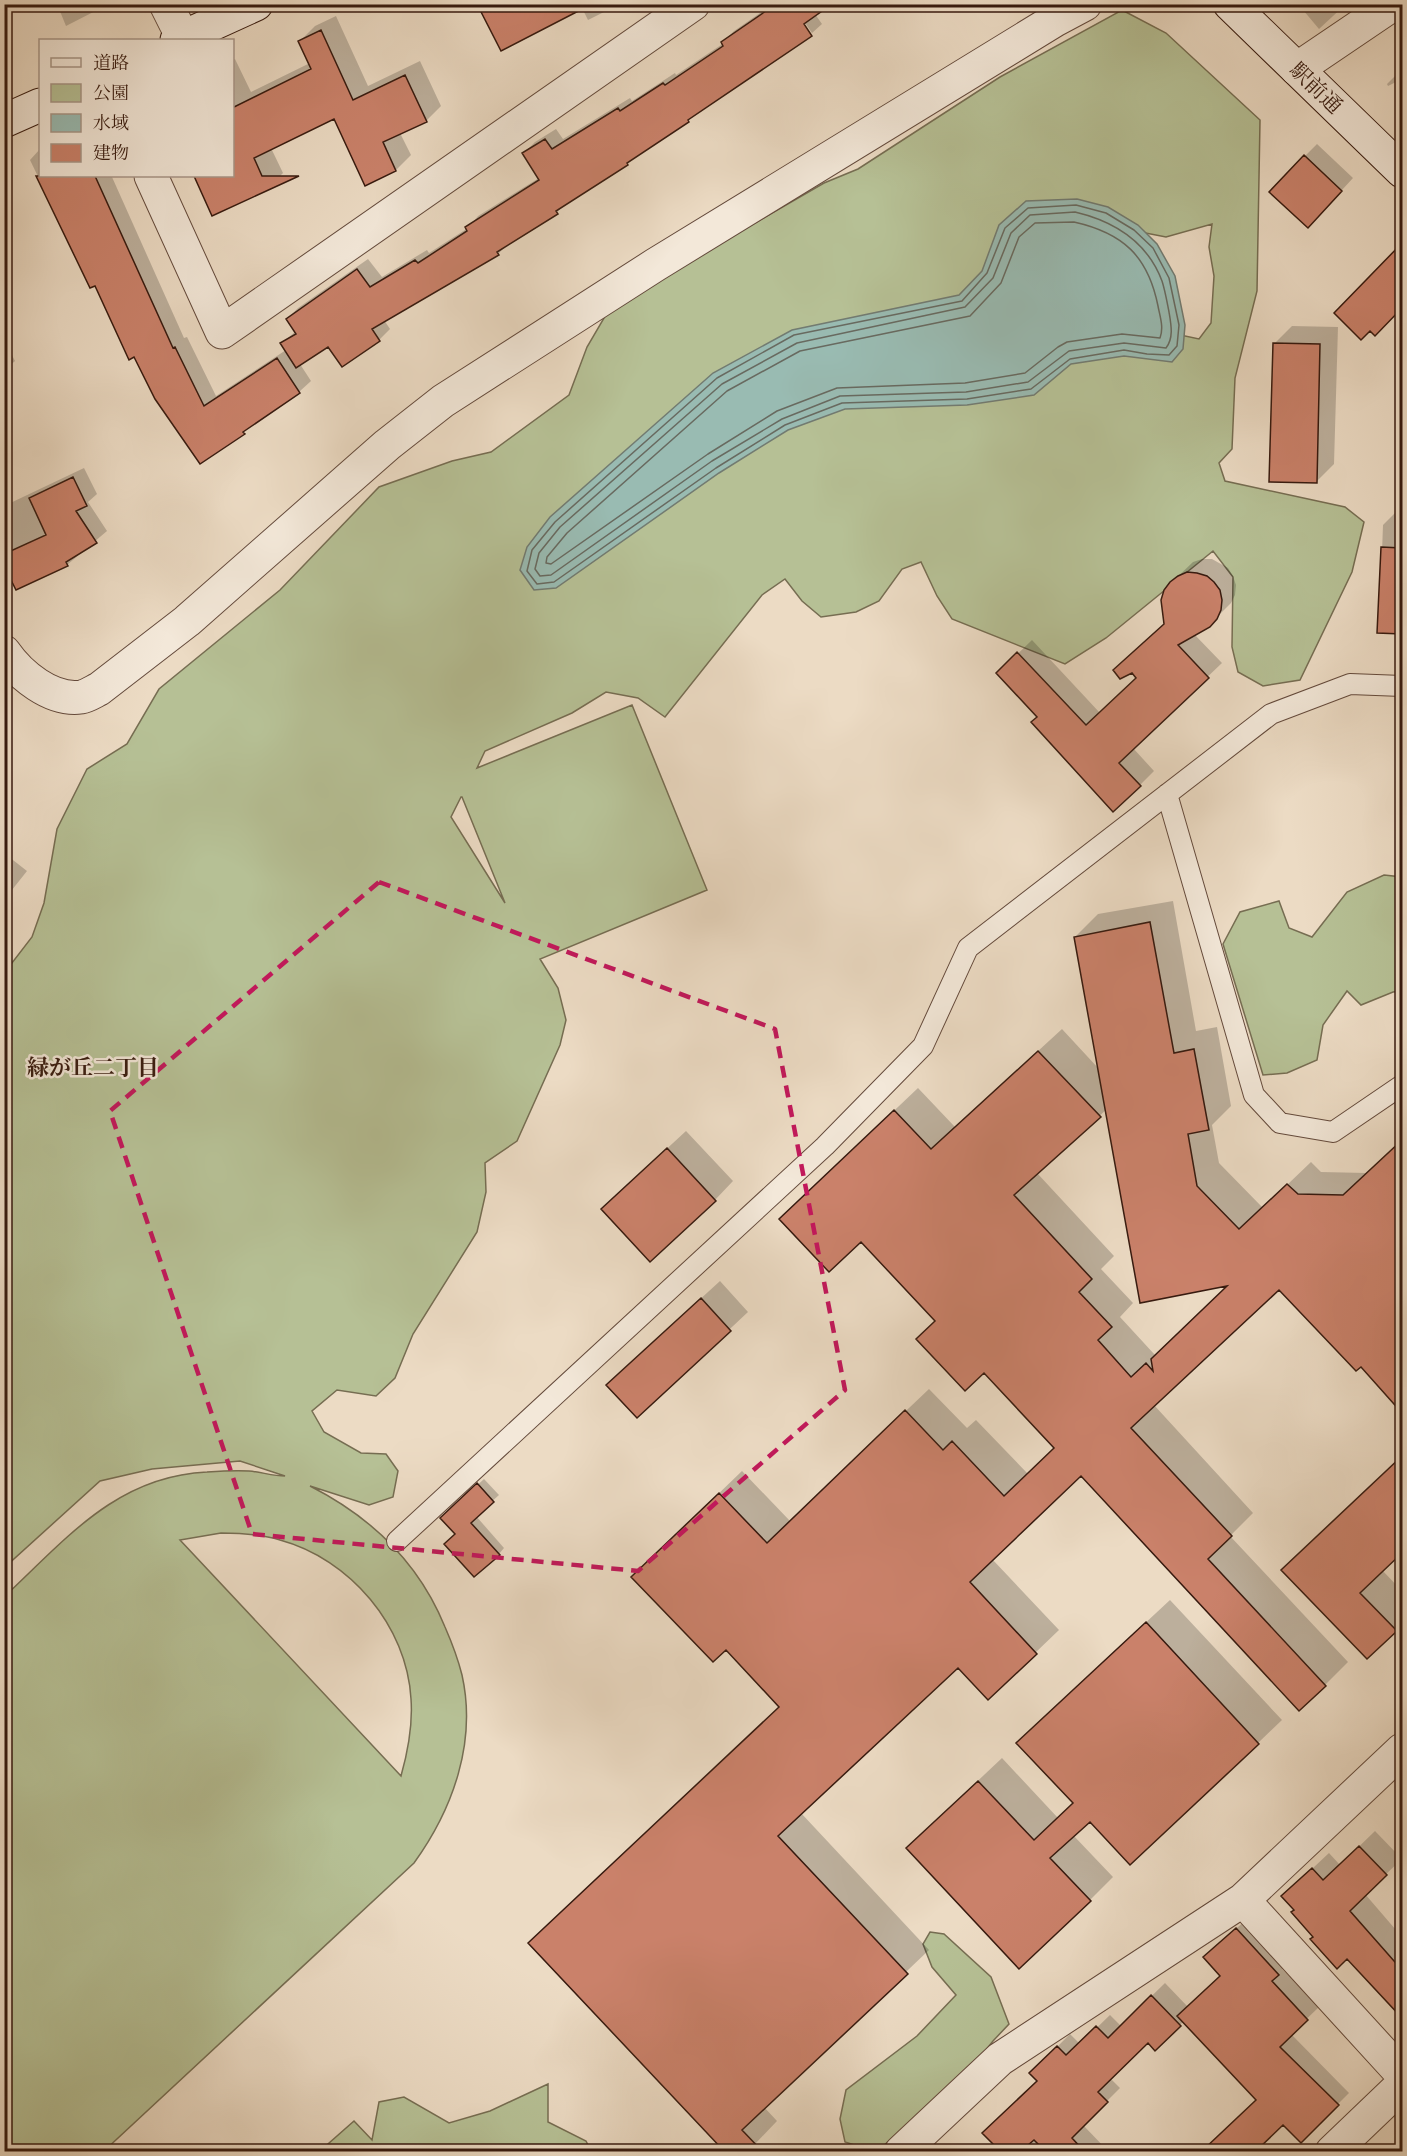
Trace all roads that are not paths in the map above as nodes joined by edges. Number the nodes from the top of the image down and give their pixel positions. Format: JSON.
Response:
{"nodes":[{"id":1,"x":166,"y":4,"type":"edge"},
{"id":2,"x":256,"y":4,"type":"edge"},
{"id":3,"x":693,"y":4,"type":"edge"},
{"id":4,"x":1085,"y":4,"type":"edge"},
{"id":5,"x":1230,"y":4,"type":"edge"},
{"id":6,"x":1392,"y":4,"type":"edge"},
{"id":7,"x":180,"y":39,"type":"edge"},
{"id":8,"x":1297,"y":69,"type":"junction"},
{"id":9,"x":39,"y":105,"type":"edge"},
{"id":10,"x":4,"y":121,"type":"edge"},
{"id":11,"x":1402,"y":171,"type":"edge"},
{"id":12,"x":151,"y":177,"type":"edge"},
{"id":13,"x":4,"y":652,"type":"edge"},
{"id":14,"x":1402,"y":686,"type":"edge"},
{"id":15,"x":1167,"y":795,"type":"junction"},
{"id":16,"x":1402,"y":1085,"type":"edge"},
{"id":17,"x":396,"y":1541,"type":"dead end"},
{"id":18,"x":1402,"y":1750,"type":"edge"},
{"id":19,"x":1243,"y":1900,"type":"junction"},
{"id":20,"x":1402,"y":2074,"type":"edge"},
{"id":21,"x":1402,"y":2085,"type":"edge"},
{"id":22,"x":901,"y":2151,"type":"edge"},
{"id":23,"x":1332,"y":2151,"type":"edge"}],
"edges":[{"from":1,"to":7,"type":"street"},
{"from":2,"to":7,"type":"street"},
{"from":3,"to":12,"type":"street"},
{"from":4,"to":13,"type":"street"},
{"from":5,"to":8,"type":"street","name":"駅前通"},
{"from":6,"to":8,"type":"street"},
{"from":8,"to":11,"type":"street","name":"駅前通"},
{"from":9,"to":10,"type":"street"},
{"from":14,"to":15,"type":"lane"},
{"from":15,"to":16,"type":"lane"},
{"from":15,"to":17,"type":"lane"},
{"from":18,"to":19,"type":"street"},
{"from":19,"to":20,"type":"street"},
{"from":19,"to":22,"type":"street"},
{"from":21,"to":23,"type":"street"}]}
